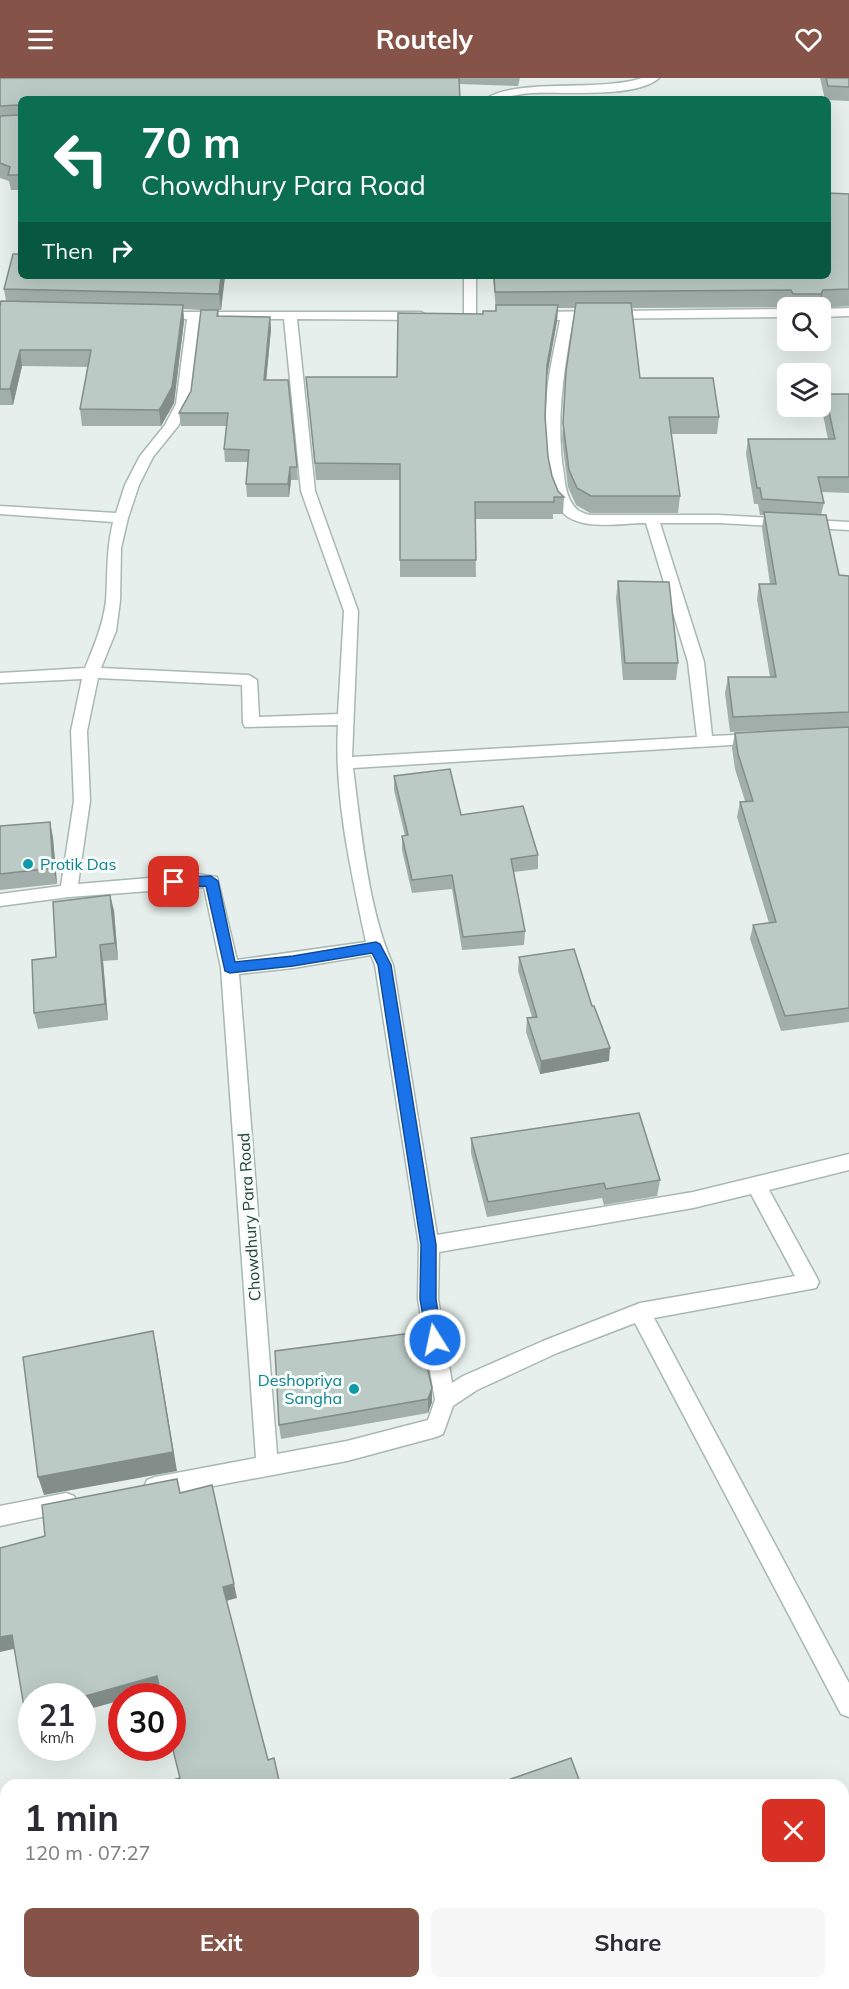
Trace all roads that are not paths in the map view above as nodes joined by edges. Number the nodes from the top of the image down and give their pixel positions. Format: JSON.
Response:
{"nodes":[{"id":1,"x":652,"y":78,"type":"edge"},
{"id":2,"x":498,"y":96,"type":"edge"},
{"id":3,"x":470,"y":279,"type":"edge"},
{"id":4,"x":849,"y":312,"type":"edge"},
{"id":5,"x":777,"y":313,"type":"edge"},
{"id":6,"x":831,"y":313,"type":"edge"},
{"id":7,"x":148,"y":315,"type":"edge"},
{"id":8,"x":194,"y":316,"type":"junction"},
{"id":9,"x":434,"y":316,"type":"edge"},
{"id":10,"x":469,"y":316,"type":"edge"},
{"id":11,"x":524,"y":316,"type":"edge"},
{"id":12,"x":567,"y":316,"type":"junction"},
{"id":13,"x":290,"y":317,"type":"junction"},
{"id":14,"x":0,"y":510,"type":"edge"},
{"id":15,"x":121,"y":518,"type":"junction"},
{"id":16,"x":652,"y":521,"type":"junction"},
{"id":17,"x":849,"y":526,"type":"edge"},
{"id":18,"x":91,"y":673,"type":"junction"},
{"id":19,"x":0,"y":678,"type":"edge"},
{"id":20,"x":344,"y":719,"type":"junction"},
{"id":21,"x":771,"y":738,"type":"edge"},
{"id":22,"x":705,"y":741,"type":"junction"},
{"id":23,"x":344,"y":763,"type":"junction"},
{"id":24,"x":69,"y":891,"type":"junction"},
{"id":25,"x":0,"y":900,"type":"edge"},
{"id":26,"x":376,"y":947,"type":"junction"},
{"id":27,"x":230,"y":968,"type":"junction"},
{"id":28,"x":849,"y":1162,"type":"edge"},
{"id":29,"x":757,"y":1186,"type":"junction"},
{"id":30,"x":429,"y":1245,"type":"junction"},
{"id":31,"x":640,"y":1312,"type":"junction"},
{"id":32,"x":445,"y":1400,"type":"junction"},
{"id":33,"x":267,"y":1466,"type":"junction"},
{"id":34,"x":140,"y":1490,"type":"edge"},
{"id":35,"x":81,"y":1500,"type":"edge"},
{"id":36,"x":0,"y":1516,"type":"edge"},
{"id":37,"x":849,"y":1706,"type":"edge"}],
"edges":[{"from":1,"to":2,"type":"street"},
{"from":3,"to":10,"type":"street"},
{"from":4,"to":6,"type":"street"},
{"from":5,"to":12,"type":"street"},
{"from":7,"to":8,"type":"street"},
{"from":8,"to":13,"type":"street"},
{"from":8,"to":15,"type":"street"},
{"from":9,"to":13,"type":"street"},
{"from":11,"to":12,"type":"street"},
{"from":12,"to":16,"type":"street"},
{"from":13,"to":20,"type":"street"},
{"from":14,"to":15,"type":"street"},
{"from":15,"to":18,"type":"street"},
{"from":16,"to":17,"type":"street"},
{"from":16,"to":22,"type":"street"},
{"from":18,"to":19,"type":"street"},
{"from":18,"to":20,"type":"street"},
{"from":18,"to":24,"type":"street"},
{"from":20,"to":23,"type":"street"},
{"from":21,"to":22,"type":"street"},
{"from":22,"to":23,"type":"street"},
{"from":23,"to":26,"type":"street"},
{"from":24,"to":25,"type":"street","name":"Chowdhury Para Road"},
{"from":24,"to":27,"type":"street","name":"Chowdhury Para Road"},
{"from":26,"to":27,"type":"street"},
{"from":26,"to":30,"type":"street"},
{"from":27,"to":33,"type":"street","name":"Chowdhury Para Road"},
{"from":28,"to":29,"type":"street"},
{"from":29,"to":30,"type":"street"},
{"from":29,"to":31,"type":"street"},
{"from":30,"to":32,"type":"street"},
{"from":31,"to":32,"type":"street"},
{"from":31,"to":37,"type":"street"},
{"from":32,"to":33,"type":"street"},
{"from":33,"to":34,"type":"street"},
{"from":35,"to":36,"type":"street"}]}
